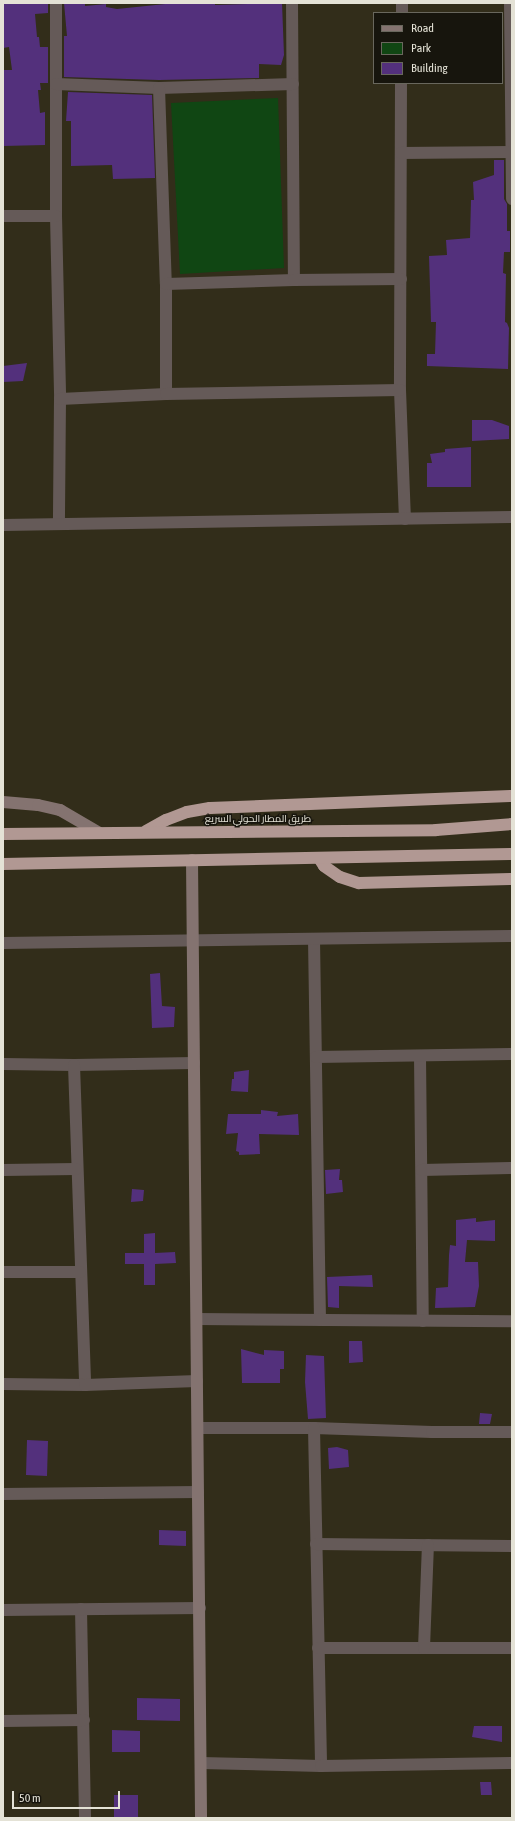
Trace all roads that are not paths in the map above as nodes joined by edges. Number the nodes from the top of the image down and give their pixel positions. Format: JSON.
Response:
{"nodes":[{"id":1,"x":56,"y":3,"type":"edge"},
{"id":2,"x":292,"y":3,"type":"edge"},
{"id":3,"x":510,"y":3,"type":"edge"},
{"id":4,"x":511,"y":82,"type":"edge"},
{"id":5,"x":56,"y":84,"type":"junction"},
{"id":6,"x":293,"y":84,"type":"junction"},
{"id":7,"x":401,"y":84,"type":"edge"},
{"id":8,"x":159,"y":88,"type":"junction"},
{"id":9,"x":511,"y":152,"type":"edge"},
{"id":10,"x":401,"y":153,"type":"junction"},
{"id":11,"x":512,"y":199,"type":"edge"},
{"id":12,"x":3,"y":216,"type":"edge"},
{"id":13,"x":56,"y":216,"type":"junction"},
{"id":14,"x":401,"y":279,"type":"junction"},
{"id":15,"x":294,"y":280,"type":"junction"},
{"id":16,"x":166,"y":284,"type":"junction"},
{"id":17,"x":400,"y":390,"type":"junction"},
{"id":18,"x":166,"y":394,"type":"junction"},
{"id":19,"x":60,"y":398,"type":"junction"},
{"id":20,"x":512,"y":517,"type":"edge"},
{"id":21,"x":405,"y":519,"type":"junction"},
{"id":22,"x":59,"y":524,"type":"junction"},
{"id":23,"x":3,"y":525,"type":"edge"},
{"id":24,"x":512,"y":796,"type":"edge"},
{"id":25,"x":3,"y":802,"type":"edge"},
{"id":26,"x":512,"y":824,"type":"edge"},
{"id":27,"x":98,"y":832,"type":"junction"},
{"id":28,"x":146,"y":832,"type":"junction"},
{"id":29,"x":3,"y":834,"type":"edge"},
{"id":30,"x":512,"y":854,"type":"edge"},
{"id":31,"x":319,"y":858,"type":"junction"},
{"id":32,"x":192,"y":860,"type":"junction"},
{"id":33,"x":3,"y":864,"type":"edge"},
{"id":34,"x":512,"y":879,"type":"edge"},
{"id":35,"x":512,"y":936,"type":"edge"},
{"id":36,"x":314,"y":939,"type":"junction"},
{"id":37,"x":192,"y":941,"type":"junction"},
{"id":38,"x":3,"y":943,"type":"edge"},
{"id":39,"x":512,"y":1054,"type":"edge"},
{"id":40,"x":420,"y":1056,"type":"junction"},
{"id":41,"x":316,"y":1057,"type":"junction"},
{"id":42,"x":194,"y":1063,"type":"junction"},
{"id":43,"x":3,"y":1064,"type":"edge"},
{"id":44,"x":74,"y":1065,"type":"junction"},
{"id":45,"x":512,"y":1168,"type":"edge"},
{"id":46,"x":76,"y":1169,"type":"junction"},
{"id":47,"x":3,"y":1170,"type":"edge"},
{"id":48,"x":422,"y":1170,"type":"junction"},
{"id":49,"x":3,"y":1272,"type":"edge"},
{"id":50,"x":80,"y":1272,"type":"junction"},
{"id":51,"x":196,"y":1319,"type":"junction"},
{"id":52,"x":320,"y":1320,"type":"junction"},
{"id":53,"x":423,"y":1321,"type":"junction"},
{"id":54,"x":512,"y":1321,"type":"edge"},
{"id":55,"x":197,"y":1381,"type":"junction"},
{"id":56,"x":3,"y":1384,"type":"edge"},
{"id":57,"x":85,"y":1385,"type":"junction"},
{"id":58,"x":198,"y":1428,"type":"junction"},
{"id":59,"x":314,"y":1428,"type":"junction"},
{"id":60,"x":512,"y":1432,"type":"edge"},
{"id":61,"x":198,"y":1492,"type":"junction"},
{"id":62,"x":3,"y":1494,"type":"edge"},
{"id":63,"x":316,"y":1544,"type":"junction"},
{"id":64,"x":428,"y":1545,"type":"junction"},
{"id":65,"x":512,"y":1546,"type":"edge"},
{"id":66,"x":200,"y":1608,"type":"junction"},
{"id":67,"x":81,"y":1609,"type":"junction"},
{"id":68,"x":3,"y":1610,"type":"edge"},
{"id":69,"x":318,"y":1648,"type":"junction"},
{"id":70,"x":424,"y":1648,"type":"junction"},
{"id":71,"x":512,"y":1648,"type":"edge"},
{"id":72,"x":84,"y":1720,"type":"junction"},
{"id":73,"x":3,"y":1721,"type":"edge"},
{"id":74,"x":201,"y":1763,"type":"junction"},
{"id":75,"x":512,"y":1763,"type":"edge"},
{"id":76,"x":321,"y":1766,"type":"junction"},
{"id":77,"x":85,"y":1818,"type":"edge"},
{"id":78,"x":201,"y":1818,"type":"edge"}],
"edges":[{"from":1,"to":5,"type":"street"},
{"from":2,"to":6,"type":"street"},
{"from":3,"to":4,"type":"street"},
{"from":4,"to":9,"type":"street"},
{"from":5,"to":8,"type":"street"},
{"from":5,"to":13,"type":"street"},
{"from":6,"to":8,"type":"street"},
{"from":6,"to":15,"type":"street"},
{"from":7,"to":10,"type":"street"},
{"from":8,"to":16,"type":"street"},
{"from":9,"to":10,"type":"street"},
{"from":9,"to":11,"type":"street"},
{"from":10,"to":14,"type":"street"},
{"from":12,"to":13,"type":"street"},
{"from":13,"to":19,"type":"street"},
{"from":14,"to":15,"type":"street"},
{"from":14,"to":17,"type":"street"},
{"from":15,"to":16,"type":"street"},
{"from":16,"to":18,"type":"street"},
{"from":17,"to":18,"type":"street"},
{"from":17,"to":21,"type":"street"},
{"from":18,"to":19,"type":"street"},
{"from":19,"to":22,"type":"street"},
{"from":20,"to":21,"type":"street"},
{"from":21,"to":22,"type":"street"},
{"from":22,"to":23,"type":"street"},
{"from":24,"to":28,"type":"highway"},
{"from":25,"to":27,"type":"street"},
{"from":26,"to":28,"type":"highway","name":"طريق المطار الحولي السريع"},
{"from":27,"to":28,"type":"highway","name":"طريق المطار الحولي السريع"},
{"from":27,"to":29,"type":"highway","name":"طريق المطار الحولي السريع"},
{"from":30,"to":31,"type":"highway"},
{"from":31,"to":32,"type":"highway"},
{"from":31,"to":34,"type":"highway"},
{"from":32,"to":33,"type":"highway"},
{"from":32,"to":37,"type":"street"},
{"from":35,"to":36,"type":"street"},
{"from":36,"to":37,"type":"street"},
{"from":36,"to":41,"type":"street"},
{"from":37,"to":38,"type":"street"},
{"from":37,"to":42,"type":"street"},
{"from":39,"to":40,"type":"street"},
{"from":40,"to":41,"type":"street"},
{"from":40,"to":48,"type":"street"},
{"from":41,"to":52,"type":"street"},
{"from":42,"to":44,"type":"street"},
{"from":42,"to":51,"type":"street"},
{"from":43,"to":44,"type":"street"},
{"from":44,"to":46,"type":"street"},
{"from":45,"to":48,"type":"street"},
{"from":46,"to":47,"type":"street"},
{"from":46,"to":50,"type":"street"},
{"from":48,"to":53,"type":"street"},
{"from":49,"to":50,"type":"street"},
{"from":50,"to":57,"type":"street"},
{"from":51,"to":52,"type":"street"},
{"from":51,"to":55,"type":"street"},
{"from":52,"to":53,"type":"street"},
{"from":53,"to":54,"type":"street"},
{"from":55,"to":57,"type":"street"},
{"from":55,"to":58,"type":"street"},
{"from":56,"to":57,"type":"street"},
{"from":58,"to":59,"type":"street"},
{"from":58,"to":61,"type":"street"},
{"from":59,"to":60,"type":"street"},
{"from":59,"to":63,"type":"street"},
{"from":61,"to":62,"type":"street"},
{"from":61,"to":66,"type":"street"},
{"from":63,"to":64,"type":"street"},
{"from":63,"to":69,"type":"street"},
{"from":64,"to":65,"type":"street"},
{"from":64,"to":70,"type":"street"},
{"from":66,"to":67,"type":"street"},
{"from":66,"to":74,"type":"street"},
{"from":67,"to":68,"type":"street"},
{"from":67,"to":72,"type":"street"},
{"from":69,"to":70,"type":"street"},
{"from":69,"to":76,"type":"street"},
{"from":70,"to":71,"type":"street"},
{"from":72,"to":73,"type":"street"},
{"from":72,"to":77,"type":"street"},
{"from":74,"to":76,"type":"street"},
{"from":74,"to":78,"type":"street"},
{"from":75,"to":76,"type":"street"}]}
